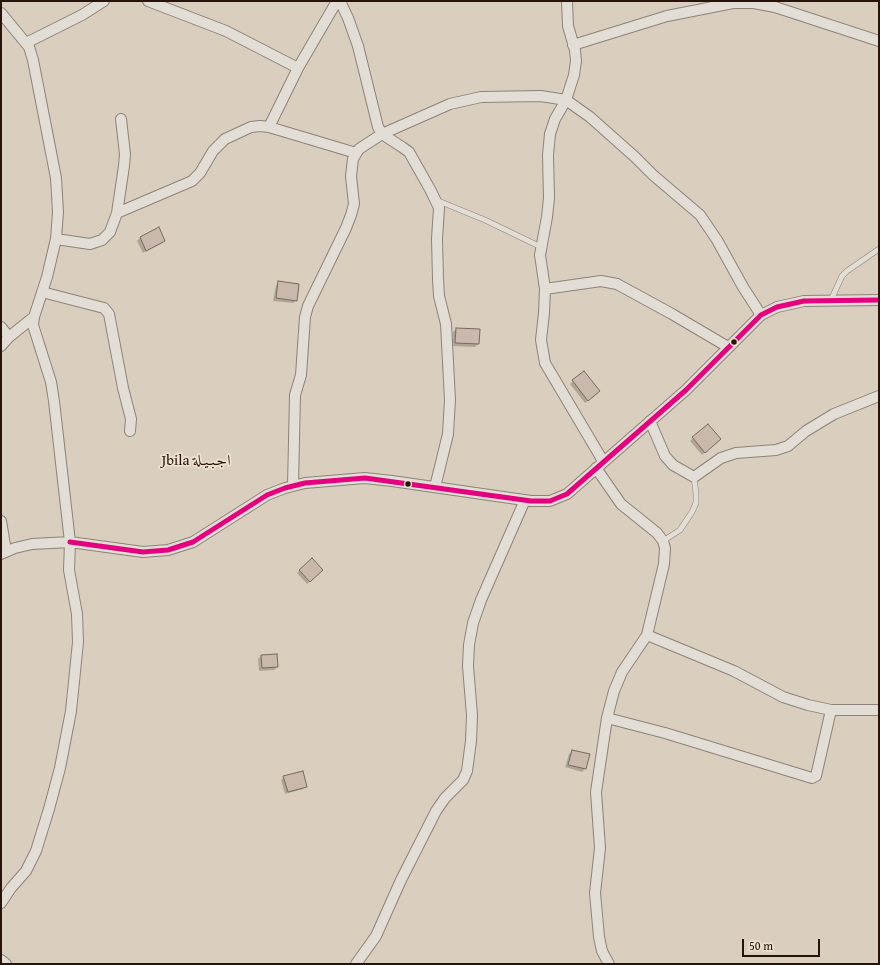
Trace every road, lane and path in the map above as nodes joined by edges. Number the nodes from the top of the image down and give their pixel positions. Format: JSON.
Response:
{"nodes":[{"id":1,"x":104,"y":1,"type":"edge"},
{"id":2,"x":148,"y":1,"type":"edge"},
{"id":3,"x":339,"y":1,"type":"edge"},
{"id":4,"x":567,"y":1,"type":"edge"},
{"id":5,"x":1,"y":13,"type":"edge"},
{"id":6,"x":879,"y":40,"type":"edge"},
{"id":7,"x":26,"y":44,"type":"junction"},
{"id":8,"x":573,"y":45,"type":"junction"},
{"id":9,"x":298,"y":68,"type":"junction"},
{"id":10,"x":566,"y":100,"type":"junction"},
{"id":11,"x":121,"y":118,"type":"dead end"},
{"id":12,"x":269,"y":128,"type":"junction"},
{"id":13,"x":382,"y":134,"type":"junction"},
{"id":14,"x":356,"y":153,"type":"junction"},
{"id":15,"x":436,"y":200,"type":"junction"},
{"id":16,"x":116,"y":213,"type":"junction"},
{"id":17,"x":56,"y":239,"type":"junction"},
{"id":18,"x":541,"y":247,"type":"junction"},
{"id":19,"x":879,"y":249,"type":"edge"},
{"id":20,"x":545,"y":289,"type":"junction"},
{"id":21,"x":42,"y":292,"type":"junction"},
{"id":22,"x":831,"y":300,"type":"junction"},
{"id":23,"x":879,"y":300,"type":"edge"},
{"id":24,"x":761,"y":315,"type":"junction"},
{"id":25,"x":34,"y":317,"type":"junction"},
{"id":26,"x":1,"y":327,"type":"edge"},
{"id":27,"x":9,"y":337,"type":"junction"},
{"id":28,"x":1,"y":346,"type":"edge"},
{"id":29,"x":728,"y":347,"type":"junction"},
{"id":30,"x":879,"y":396,"type":"edge"},
{"id":31,"x":650,"y":421,"type":"junction"},
{"id":32,"x":130,"y":431,"type":"dead end"},
{"id":33,"x":599,"y":465,"type":"junction"},
{"id":34,"x":694,"y":477,"type":"junction"},
{"id":35,"x":293,"y":486,"type":"junction"},
{"id":36,"x":434,"y":487,"type":"junction"},
{"id":37,"x":525,"y":500,"type":"junction"},
{"id":38,"x":1,"y":522,"type":"edge"},
{"id":39,"x":663,"y":541,"type":"junction"},
{"id":40,"x":70,"y":542,"type":"junction"},
{"id":41,"x":3,"y":553,"type":"edge"},
{"id":42,"x":647,"y":635,"type":"junction"},
{"id":43,"x":831,"y":710,"type":"junction"},
{"id":44,"x":879,"y":710,"type":"edge"},
{"id":45,"x":606,"y":718,"type":"junction"},
{"id":46,"x":1,"y":903,"type":"edge"},
{"id":47,"x":1,"y":960,"type":"edge"},
{"id":48,"x":6,"y":964,"type":"edge"},
{"id":49,"x":356,"y":964,"type":"edge"},
{"id":50,"x":609,"y":964,"type":"edge"}],
"edges":[{"from":1,"to":7,"type":"street"},
{"from":2,"to":9,"type":"street"},
{"from":3,"to":9,"type":"street"},
{"from":3,"to":13,"type":"street"},
{"from":4,"to":8,"type":"street"},
{"from":5,"to":7,"type":"street"},
{"from":6,"to":8,"type":"street"},
{"from":7,"to":17,"type":"street"},
{"from":8,"to":10,"type":"street"},
{"from":9,"to":12,"type":"street"},
{"from":10,"to":13,"type":"street"},
{"from":10,"to":18,"type":"street"},
{"from":10,"to":24,"type":"street"},
{"from":11,"to":16,"type":"street"},
{"from":12,"to":14,"type":"street"},
{"from":12,"to":16,"type":"street"},
{"from":13,"to":14,"type":"street"},
{"from":13,"to":15,"type":"street"},
{"from":14,"to":35,"type":"street"},
{"from":15,"to":18,"type":"lane"},
{"from":15,"to":36,"type":"street"},
{"from":16,"to":17,"type":"street"},
{"from":17,"to":21,"type":"street"},
{"from":18,"to":20,"type":"street"},
{"from":19,"to":22,"type":"lane"},
{"from":20,"to":29,"type":"street"},
{"from":20,"to":33,"type":"street"},
{"from":21,"to":25,"type":"street"},
{"from":21,"to":32,"type":"street"},
{"from":22,"to":23,"type":"street"},
{"from":22,"to":24,"type":"street"},
{"from":24,"to":29,"type":"street"},
{"from":25,"to":27,"type":"street"},
{"from":25,"to":40,"type":"street"},
{"from":26,"to":27,"type":"street"},
{"from":27,"to":28,"type":"street"},
{"from":29,"to":31,"type":"street"},
{"from":30,"to":34,"type":"street"},
{"from":31,"to":33,"type":"street"},
{"from":31,"to":34,"type":"street"},
{"from":33,"to":37,"type":"street"},
{"from":33,"to":39,"type":"street"},
{"from":34,"to":39,"type":"lane"},
{"from":35,"to":36,"type":"street"},
{"from":35,"to":40,"type":"street"},
{"from":36,"to":37,"type":"street"},
{"from":37,"to":49,"type":"street"},
{"from":38,"to":41,"type":"street"},
{"from":39,"to":42,"type":"street"},
{"from":40,"to":41,"type":"street"},
{"from":40,"to":46,"type":"street"},
{"from":42,"to":43,"type":"street"},
{"from":42,"to":45,"type":"street"},
{"from":43,"to":44,"type":"street"},
{"from":43,"to":45,"type":"street"},
{"from":45,"to":50,"type":"street"},
{"from":47,"to":48,"type":"street"}]}
